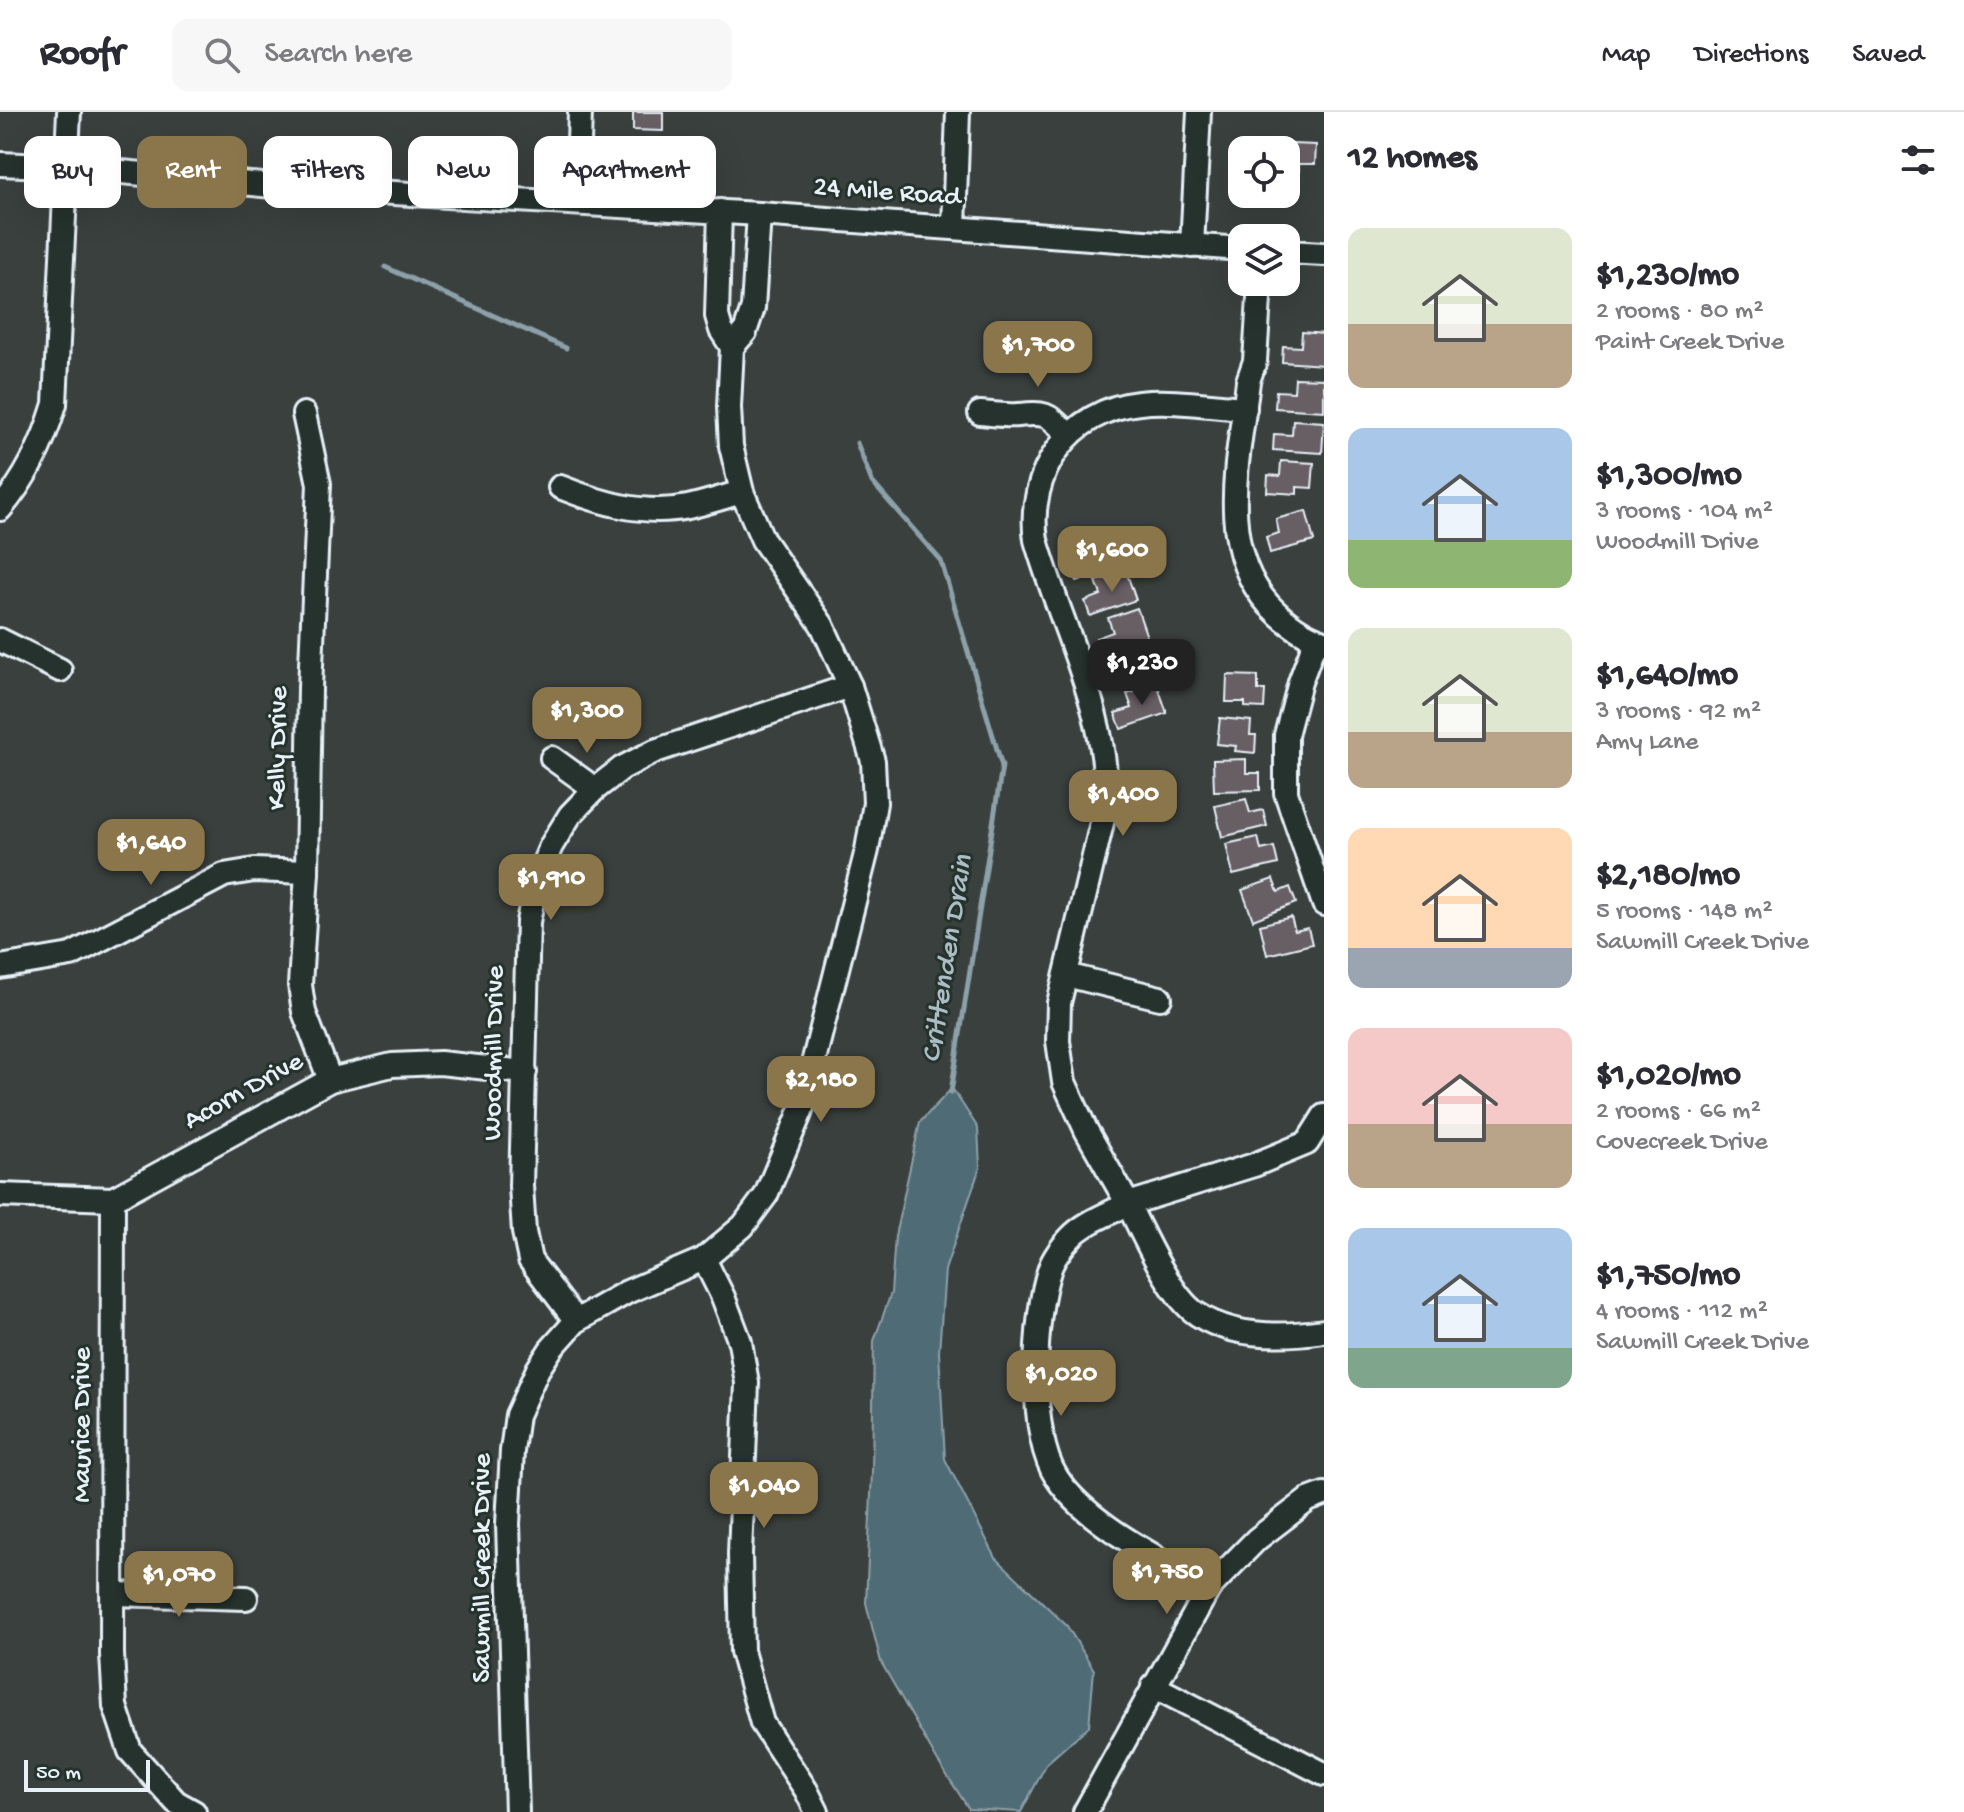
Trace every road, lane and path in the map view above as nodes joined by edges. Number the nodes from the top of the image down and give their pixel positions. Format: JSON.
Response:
{"nodes":[{"id":1,"x":69,"y":112,"type":"edge"},
{"id":2,"x":580,"y":112,"type":"edge"},
{"id":3,"x":958,"y":112,"type":"edge"},
{"id":4,"x":1199,"y":112,"type":"edge"},
{"id":5,"x":68,"y":136,"type":"edge"},
{"id":6,"x":579,"y":136,"type":"edge"},
{"id":7,"x":0,"y":164,"type":"edge"},
{"id":8,"x":24,"y":165,"type":"edge"},
{"id":9,"x":121,"y":172,"type":"edge"},
{"id":10,"x":534,"y":202,"type":"edge"},
{"id":11,"x":65,"y":208,"type":"edge"},
{"id":12,"x":666,"y":208,"type":"edge"},
{"id":13,"x":720,"y":211,"type":"junction"},
{"id":14,"x":759,"y":214,"type":"junction"},
{"id":15,"x":954,"y":227,"type":"junction"},
{"id":16,"x":1192,"y":246,"type":"junction"},
{"id":17,"x":1228,"y":248,"type":"edge"},
{"id":18,"x":1300,"y":253,"type":"edge"},
{"id":19,"x":1324,"y":254,"type":"edge"},
{"id":20,"x":1248,"y":296,"type":"edge"},
{"id":21,"x":1257,"y":296,"type":"edge"},
{"id":22,"x":1251,"y":324,"type":"junction"},
{"id":23,"x":732,"y":347,"type":"junction"},
{"id":24,"x":1245,"y":408,"type":"junction"},
{"id":25,"x":980,"y":413,"type":"dead end"},
{"id":26,"x":304,"y":414,"type":"dead end"},
{"id":27,"x":1069,"y":435,"type":"junction"},
{"id":28,"x":560,"y":487,"type":"dead end"},
{"id":29,"x":742,"y":492,"type":"junction"},
{"id":30,"x":0,"y":509,"type":"edge"},
{"id":31,"x":0,"y":640,"type":"edge"},
{"id":32,"x":1320,"y":641,"type":"edge"},
{"id":33,"x":60,"y":670,"type":"dead end"},
{"id":34,"x":850,"y":686,"type":"junction"},
{"id":35,"x":552,"y":758,"type":"dead end"},
{"id":36,"x":595,"y":789,"type":"junction"},
{"id":37,"x":307,"y":872,"type":"junction"},
{"id":38,"x":1324,"y":904,"type":"edge"},
{"id":39,"x":0,"y":967,"type":"edge"},
{"id":40,"x":1066,"y":975,"type":"junction"},
{"id":41,"x":1160,"y":998,"type":"dead end"},
{"id":42,"x":525,"y":1072,"type":"junction"},
{"id":43,"x":330,"y":1080,"type":"junction"},
{"id":44,"x":1322,"y":1119,"type":"edge"},
{"id":45,"x":0,"y":1195,"type":"edge"},
{"id":46,"x":113,"y":1199,"type":"junction"},
{"id":47,"x":1128,"y":1204,"type":"junction"},
{"id":48,"x":704,"y":1259,"type":"junction"},
{"id":49,"x":576,"y":1321,"type":"junction"},
{"id":50,"x":1324,"y":1331,"type":"edge"},
{"id":51,"x":1324,"y":1494,"type":"edge"},
{"id":52,"x":1209,"y":1588,"type":"junction"},
{"id":53,"x":113,"y":1594,"type":"junction"},
{"id":54,"x":246,"y":1598,"type":"dead end"},
{"id":55,"x":1153,"y":1686,"type":"junction"},
{"id":56,"x":1324,"y":1774,"type":"edge"},
{"id":57,"x":179,"y":1809,"type":"edge"},
{"id":58,"x":517,"y":1812,"type":"edge"},
{"id":59,"x":817,"y":1812,"type":"edge"},
{"id":60,"x":1085,"y":1812,"type":"edge"}],
"edges":[{"from":1,"to":5,"type":"street"},
{"from":2,"to":6,"type":"street"},
{"from":3,"to":15,"type":"street"},
{"from":4,"to":16,"type":"street"},
{"from":7,"to":8,"type":"street","name":"24 Mile Road"},
{"from":9,"to":10,"type":"street","name":"24 Mile Road"},
{"from":11,"to":30,"type":"street"},
{"from":12,"to":13,"type":"street","name":"24 Mile Road"},
{"from":13,"to":14,"type":"street","name":"24 Mile Road"},
{"from":13,"to":23,"type":"street","name":"Sawmill Creek Drive"},
{"from":14,"to":15,"type":"street","name":"24 Mile Road"},
{"from":14,"to":23,"type":"street","name":"Sawmill Creek Drive"},
{"from":15,"to":16,"type":"street","name":"24 Mile Road"},
{"from":16,"to":17,"type":"street","name":"24 Mile Road"},
{"from":18,"to":19,"type":"street"},
{"from":20,"to":22,"type":"street"},
{"from":21,"to":22,"type":"street"},
{"from":22,"to":24,"type":"street"},
{"from":23,"to":29,"type":"street","name":"Sawmill Creek Drive"},
{"from":24,"to":27,"type":"street"},
{"from":24,"to":32,"type":"street"},
{"from":25,"to":27,"type":"street"},
{"from":26,"to":37,"type":"street","name":"Kelly Drive"},
{"from":27,"to":40,"type":"street"},
{"from":28,"to":29,"type":"street"},
{"from":29,"to":34,"type":"street","name":"Sawmill Creek Drive"},
{"from":31,"to":33,"type":"street"},
{"from":32,"to":38,"type":"street"},
{"from":34,"to":36,"type":"street","name":"Woodmill Drive"},
{"from":34,"to":48,"type":"street","name":"Sawmill Creek Drive"},
{"from":35,"to":36,"type":"street"},
{"from":36,"to":42,"type":"street","name":"Woodmill Drive"},
{"from":37,"to":39,"type":"street"},
{"from":37,"to":43,"type":"street","name":"Kelly Drive"},
{"from":40,"to":41,"type":"street"},
{"from":40,"to":47,"type":"street"},
{"from":42,"to":43,"type":"street","name":"Acorn Drive"},
{"from":42,"to":49,"type":"street","name":"Woodmill Drive"},
{"from":43,"to":46,"type":"street","name":"Acorn Drive"},
{"from":44,"to":47,"type":"street"},
{"from":45,"to":46,"type":"street"},
{"from":46,"to":53,"type":"street","name":"Maurice Drive"},
{"from":47,"to":50,"type":"street"},
{"from":47,"to":52,"type":"street"},
{"from":48,"to":49,"type":"street","name":"Sawmill Creek Drive"},
{"from":48,"to":59,"type":"street"},
{"from":49,"to":58,"type":"street","name":"Sawmill Creek Drive"},
{"from":51,"to":52,"type":"street"},
{"from":52,"to":55,"type":"street"},
{"from":53,"to":54,"type":"street"},
{"from":53,"to":57,"type":"street","name":"Maurice Drive"},
{"from":55,"to":56,"type":"street"},
{"from":55,"to":60,"type":"street"}]}
